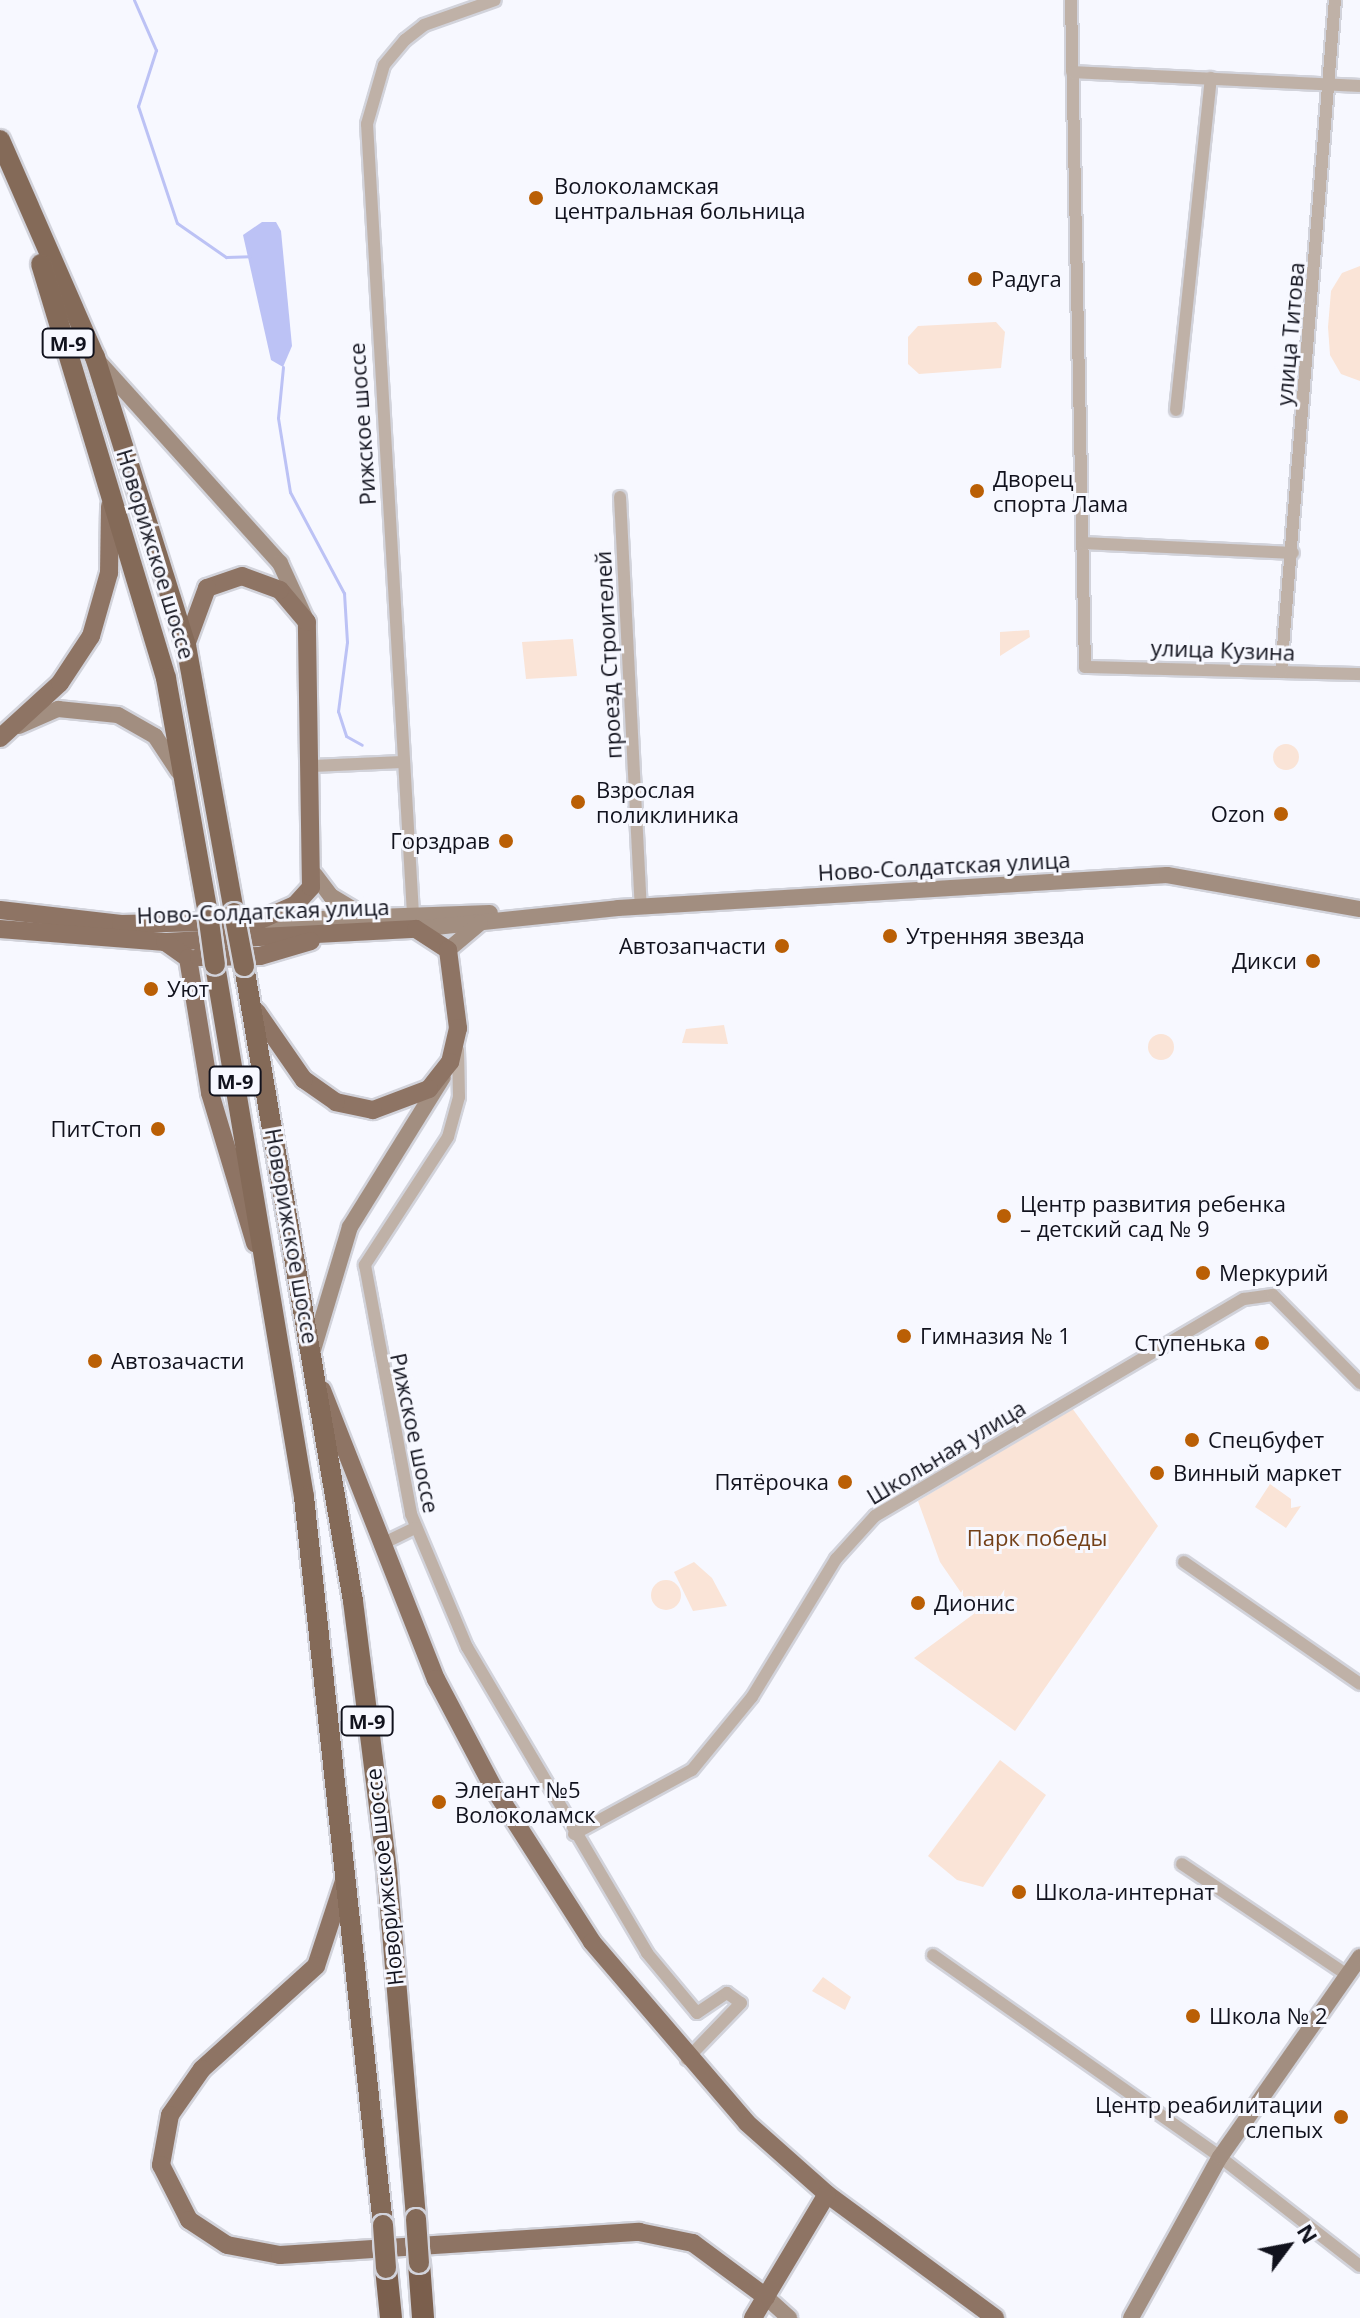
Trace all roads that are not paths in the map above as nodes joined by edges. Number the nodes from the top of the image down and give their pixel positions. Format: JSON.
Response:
{"nodes":[{"id":1,"x":495,"y":0,"type":"edge"},
{"id":2,"x":1071,"y":0,"type":"edge"},
{"id":3,"x":1335,"y":0,"type":"edge"},
{"id":4,"x":1072,"y":72,"type":"junction"},
{"id":5,"x":1211,"y":78,"type":"junction"},
{"id":6,"x":1330,"y":85,"type":"junction"},
{"id":7,"x":1360,"y":86,"type":"edge"},
{"id":8,"x":0,"y":140,"type":"edge"},
{"id":9,"x":0,"y":160,"type":"edge"},
{"id":10,"x":95,"y":357,"type":"junction"},
{"id":11,"x":1176,"y":410,"type":"dead end"},
{"id":12,"x":109,"y":475,"type":"junction"},
{"id":13,"x":620,"y":497,"type":"dead end"},
{"id":14,"x":1083,"y":543,"type":"junction"},
{"id":15,"x":1293,"y":553,"type":"junction"},
{"id":16,"x":307,"y":622,"type":"junction"},
{"id":17,"x":186,"y":645,"type":"junction"},
{"id":18,"x":1281,"y":672,"type":"junction"},
{"id":19,"x":1360,"y":674,"type":"edge"},
{"id":20,"x":5,"y":734,"type":"edge"},
{"id":21,"x":402,"y":762,"type":"junction"},
{"id":22,"x":313,"y":766,"type":"junction"},
{"id":23,"x":191,"y":804,"type":"junction"},
{"id":24,"x":315,"y":875,"type":"junction"},
{"id":25,"x":641,"y":907,"type":"junction"},
{"id":26,"x":1360,"y":909,"type":"edge"},
{"id":27,"x":0,"y":910,"type":"edge"},
{"id":28,"x":528,"y":915,"type":"junction"},
{"id":29,"x":367,"y":916,"type":"junction"},
{"id":30,"x":258,"y":921,"type":"junction"},
{"id":31,"x":415,"y":922,"type":"junction"},
{"id":32,"x":481,"y":922,"type":"junction"},
{"id":33,"x":0,"y":929,"type":"edge"},
{"id":34,"x":330,"y":935,"type":"junction"},
{"id":35,"x":165,"y":942,"type":"junction"},
{"id":36,"x":448,"y":950,"type":"junction"},
{"id":37,"x":188,"y":958,"type":"junction"},
{"id":38,"x":248,"y":991,"type":"junction"},
{"id":39,"x":458,"y":1028,"type":"junction"},
{"id":40,"x":450,"y":1062,"type":"junction"},
{"id":41,"x":283,"y":1338,"type":"junction"},
{"id":42,"x":313,"y":1350,"type":"junction"},
{"id":43,"x":317,"y":1376,"type":"junction"},
{"id":44,"x":1360,"y":1383,"type":"edge"},
{"id":45,"x":415,"y":1528,"type":"junction"},
{"id":46,"x":380,"y":1545,"type":"junction"},
{"id":47,"x":1184,"y":1562,"type":"dead end"},
{"id":48,"x":1360,"y":1684,"type":"edge"},
{"id":49,"x":574,"y":1834,"type":"junction"},
{"id":50,"x":1182,"y":1864,"type":"dead end"},
{"id":51,"x":348,"y":1869,"type":"junction"},
{"id":52,"x":933,"y":1955,"type":"dead end"},
{"id":53,"x":1360,"y":1957,"type":"edge"},
{"id":54,"x":1347,"y":1975,"type":"junction"},
{"id":55,"x":687,"y":2059,"type":"junction"},
{"id":56,"x":1220,"y":2157,"type":"junction"},
{"id":57,"x":827,"y":2194,"type":"junction"},
{"id":58,"x":419,"y":2263,"type":"joint"},
{"id":59,"x":1360,"y":2266,"type":"edge"},
{"id":60,"x":386,"y":2268,"type":"joint"},
{"id":61,"x":766,"y":2297,"type":"junction"},
{"id":62,"x":391,"y":2318,"type":"edge"},
{"id":63,"x":423,"y":2318,"type":"edge"},
{"id":64,"x":753,"y":2318,"type":"edge"},
{"id":65,"x":789,"y":2318,"type":"edge"},
{"id":66,"x":995,"y":2318,"type":"edge"},
{"id":67,"x":1131,"y":2318,"type":"edge"}],
"edges":[{"from":1,"to":21,"type":"street","name":"Рижское шоссе"},
{"from":2,"to":4,"type":"street"},
{"from":3,"to":6,"type":"street","name":"улица Титова"},
{"from":4,"to":5,"type":"street"},
{"from":4,"to":14,"type":"street"},
{"from":5,"to":6,"type":"street"},
{"from":5,"to":11,"type":"street"},
{"from":6,"to":7,"type":"street"},
{"from":6,"to":15,"type":"street","name":"улица Титова"},
{"from":8,"to":10,"type":"highway","name":"Новорижское шоссе","number":"М-9"},
{"from":9,"to":12,"type":"highway","name":"Новорижское шоссе","number":"М-9"},
{"from":10,"to":16,"type":"main road"},
{"from":10,"to":17,"type":"highway","name":"Новорижское шоссе","number":"М-9"},
{"from":12,"to":20,"type":"main road"},
{"from":12,"to":23,"type":"highway","name":"Новорижское шоссе","number":"М-9"},
{"from":13,"to":25,"type":"street","name":"проезд Строителей"},
{"from":14,"to":15,"type":"street"},
{"from":14,"to":18,"type":"street","name":"улица Кузина"},
{"from":15,"to":18,"type":"street","name":"улица Титова"},
{"from":16,"to":17,"type":"main road"},
{"from":16,"to":22,"type":"main road"},
{"from":17,"to":38,"type":"highway","name":"Новорижское шоссе","number":"М-9","bridge":true},
{"from":18,"to":19,"type":"street","name":"улица Кузина"},
{"from":20,"to":23,"type":"main road"},
{"from":21,"to":22,"type":"street"},
{"from":21,"to":31,"type":"street","name":"Рижское шоссе"},
{"from":22,"to":24,"type":"main road"},
{"from":23,"to":41,"type":"highway","name":"Новорижское шоссе","number":"М-9","bridge":true},
{"from":24,"to":29,"type":"main road"},
{"from":24,"to":30,"type":"main road"},
{"from":25,"to":26,"type":"main road","name":"Ново-Солдатская улица"},
{"from":25,"to":28,"type":"main road","name":"Ново-Солдатская улица"},
{"from":27,"to":30,"type":"main road","name":"Ново-Солдатская улица"},
{"from":28,"to":31,"type":"main road","name":"Ново-Солдатская улица"},
{"from":28,"to":32,"type":"main road","name":"Ново-Солдатская улица"},
{"from":29,"to":30,"type":"main road","name":"Ново-Солдатская улица"},
{"from":29,"to":31,"type":"main road","name":"Ново-Солдатская улица"},
{"from":31,"to":32,"type":"main road","name":"Ново-Солдатская улица"},
{"from":31,"to":34,"type":"main road","name":"Ново-Солдатская улица"},
{"from":31,"to":36,"type":"main road"},
{"from":32,"to":36,"type":"main road"},
{"from":33,"to":35,"type":"main road","name":"Ново-Солдатская улица"},
{"from":34,"to":35,"type":"main road","name":"Ново-Солдатская улица"},
{"from":34,"to":37,"type":"main road"},
{"from":35,"to":37,"type":"main road"},
{"from":36,"to":39,"type":"main road"},
{"from":37,"to":41,"type":"main road"},
{"from":38,"to":40,"type":"main road","number":"М-9"},
{"from":38,"to":42,"type":"highway","name":"Новорижское шоссе","number":"М-9"},
{"from":39,"to":40,"type":"main road","number":"М-9"},
{"from":39,"to":45,"type":"street","name":"Рижское шоссе"},
{"from":40,"to":42,"type":"main road","number":"М-9"},
{"from":41,"to":51,"type":"highway","name":"Новорижское шоссе","number":"М-9"},
{"from":42,"to":43,"type":"highway","name":"Новорижское шоссе","number":"М-9"},
{"from":43,"to":46,"type":"main road"},
{"from":43,"to":58,"type":"highway","name":"Новорижское шоссе","number":"М-9","bridge":true},
{"from":44,"to":49,"type":"street","name":"Школьная улица"},
{"from":45,"to":46,"type":"street"},
{"from":45,"to":49,"type":"street","name":"Рижское шоссе"},
{"from":46,"to":55,"type":"main road"},
{"from":47,"to":48,"type":"street"},
{"from":49,"to":55,"type":"street","name":"Рижское шоссе"},
{"from":50,"to":54,"type":"street"},
{"from":51,"to":60,"type":"highway","name":"Новорижское шоссе","number":"М-9","bridge":true},
{"from":51,"to":61,"type":"main road"},
{"from":52,"to":56,"type":"street"},
{"from":53,"to":54,"type":"main road"},
{"from":54,"to":56,"type":"main road"},
{"from":55,"to":57,"type":"main road"},
{"from":56,"to":59,"type":"street"},
{"from":56,"to":67,"type":"main road"},
{"from":57,"to":61,"type":"main road"},
{"from":57,"to":66,"type":"main road"},
{"from":58,"to":63,"type":"highway","name":"Новорижское шоссе","number":"М-9"},
{"from":60,"to":62,"type":"highway","name":"Новорижское шоссе","number":"М-9"},
{"from":61,"to":64,"type":"main road"},
{"from":61,"to":65,"type":"main road"}]}
